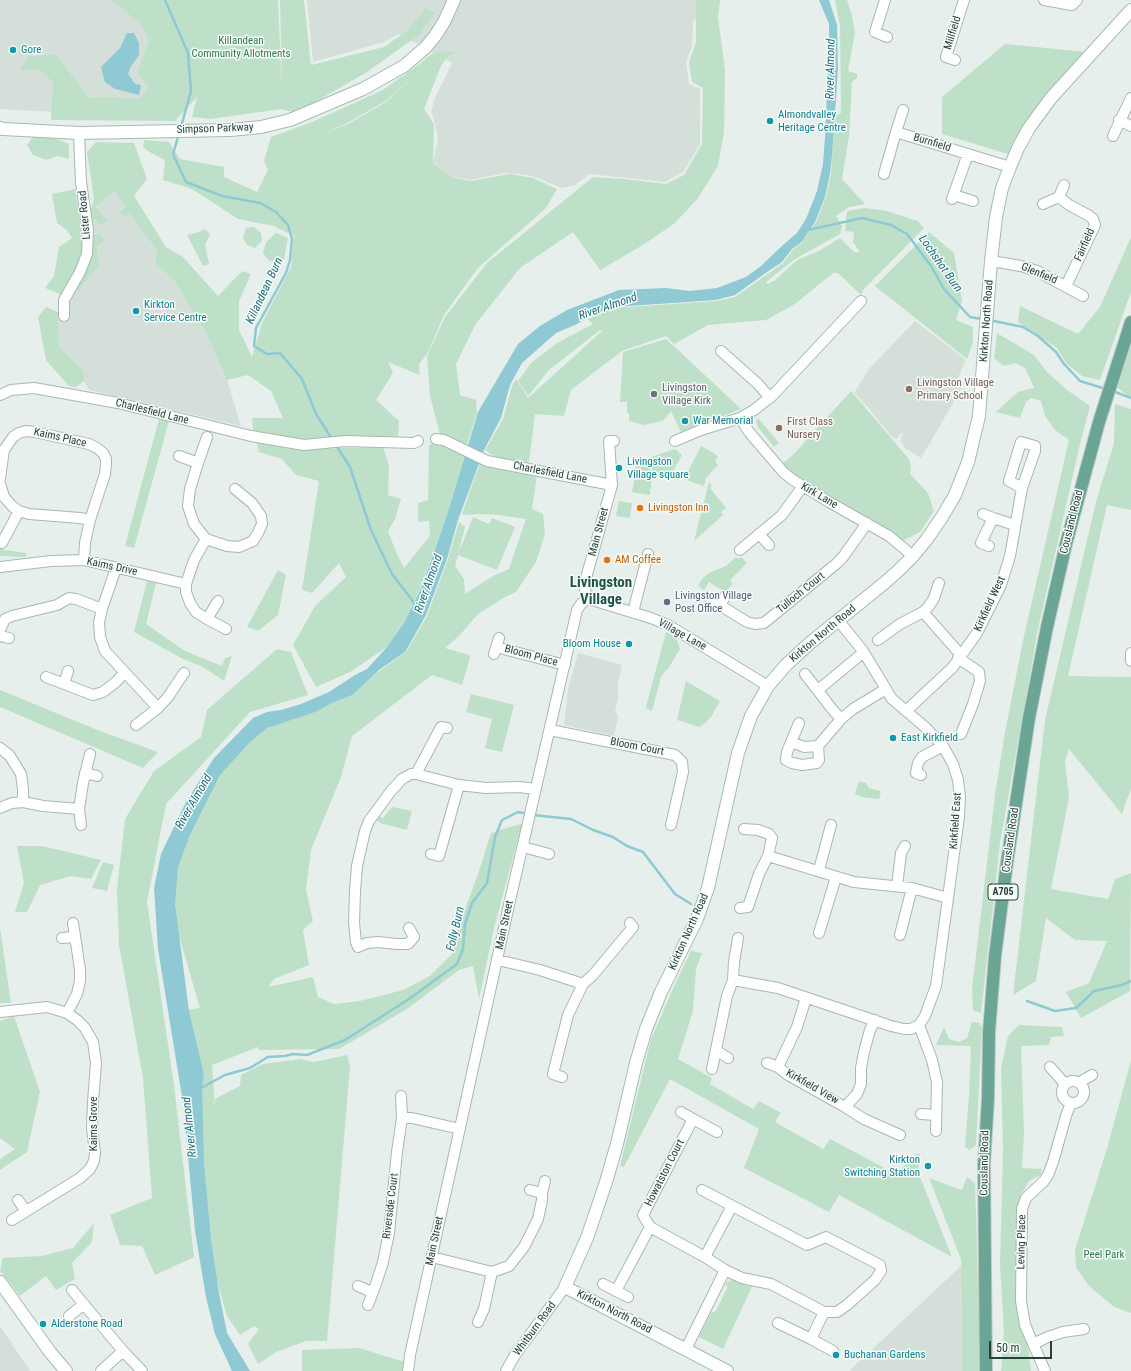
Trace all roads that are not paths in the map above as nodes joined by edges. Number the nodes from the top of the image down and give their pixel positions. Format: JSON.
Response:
{"nodes":[{"id":1,"x":454,"y":0,"type":"edge"},
{"id":2,"x":885,"y":0,"type":"edge"},
{"id":3,"x":964,"y":0,"type":"edge"},
{"id":4,"x":1044,"y":0,"type":"edge"},
{"id":5,"x":1077,"y":0,"type":"edge"},
{"id":6,"x":1130,"y":14,"type":"edge"},
{"id":7,"x":887,"y":37,"type":"dead end"},
{"id":8,"x":955,"y":60,"type":"dead end"},
{"id":9,"x":1131,"y":98,"type":"edge"},
{"id":10,"x":902,"y":110,"type":"dead end"},
{"id":11,"x":1119,"y":120,"type":"junction"},
{"id":12,"x":1131,"y":126,"type":"edge"},
{"id":13,"x":0,"y":128,"type":"edge"},
{"id":14,"x":896,"y":132,"type":"junction"},
{"id":15,"x":79,"y":133,"type":"junction"},
{"id":16,"x":1113,"y":136,"type":"dead end"},
{"id":17,"x":968,"y":154,"type":"junction"},
{"id":18,"x":1010,"y":167,"type":"junction"},
{"id":19,"x":884,"y":174,"type":"dead end"},
{"id":20,"x":1064,"y":185,"type":"dead end"},
{"id":21,"x":1059,"y":197,"type":"junction"},
{"id":22,"x":973,"y":201,"type":"dead end"},
{"id":23,"x":1043,"y":204,"type":"dead end"},
{"id":24,"x":991,"y":261,"type":"junction"},
{"id":25,"x":1066,"y":286,"type":"junction"},
{"id":26,"x":1083,"y":296,"type":"dead end"},
{"id":27,"x":861,"y":301,"type":"dead end"},
{"id":28,"x":64,"y":316,"type":"dead end"},
{"id":29,"x":1131,"y":322,"type":"edge"},
{"id":30,"x":721,"y":351,"type":"dead end"},
{"id":31,"x":0,"y":395,"type":"edge"},
{"id":32,"x":770,"y":398,"type":"junction"},
{"id":33,"x":740,"y":418,"type":"junction"},
{"id":34,"x":207,"y":437,"type":"dead end"},
{"id":35,"x":436,"y":439,"type":"dead end"},
{"id":36,"x":614,"y":441,"type":"dead end"},
{"id":37,"x":675,"y":441,"type":"dead end"},
{"id":38,"x":418,"y":442,"type":"dead end"},
{"id":39,"x":179,"y":456,"type":"dead end"},
{"id":40,"x":198,"y":463,"type":"junction"},
{"id":41,"x":0,"y":478,"type":"edge"},
{"id":42,"x":0,"y":483,"type":"edge"},
{"id":43,"x":612,"y":485,"type":"junction"},
{"id":44,"x":803,"y":486,"type":"junction"},
{"id":45,"x":235,"y":488,"type":"dead end"},
{"id":46,"x":1022,"y":488,"type":"dead end"},
{"id":47,"x":19,"y":511,"type":"junction"},
{"id":48,"x":983,"y":514,"type":"dead end"},
{"id":49,"x":993,"y":518,"type":"junction"},
{"id":50,"x":90,"y":520,"type":"junction"},
{"id":51,"x":867,"y":523,"type":"junction"},
{"id":52,"x":1015,"y":525,"type":"junction"},
{"id":53,"x":759,"y":534,"type":"junction"},
{"id":54,"x":206,"y":539,"type":"junction"},
{"id":55,"x":2,"y":543,"type":"dead end"},
{"id":56,"x":769,"y":545,"type":"dead end"},
{"id":57,"x":989,"y":546,"type":"dead end"},
{"id":58,"x":740,"y":550,"type":"dead end"},
{"id":59,"x":648,"y":554,"type":"dead end"},
{"id":60,"x":913,"y":556,"type":"junction"},
{"id":61,"x":84,"y":560,"type":"junction"},
{"id":62,"x":2,"y":566,"type":"edge"},
{"id":63,"x":116,"y":568,"type":"junction"},
{"id":64,"x":939,"y":583,"type":"dead end"},
{"id":65,"x":186,"y":584,"type":"junction"},
{"id":66,"x":726,"y":595,"type":"dead end"},
{"id":67,"x":589,"y":597,"type":"junction"},
{"id":68,"x":710,"y":599,"type":"dead end"},
{"id":69,"x":218,"y":601,"type":"dead end"},
{"id":70,"x":720,"y":605,"type":"junction"},
{"id":71,"x":102,"y":610,"type":"junction"},
{"id":72,"x":633,"y":612,"type":"junction"},
{"id":73,"x":923,"y":612,"type":"junction"},
{"id":74,"x":207,"y":619,"type":"junction"},
{"id":75,"x":838,"y":620,"type":"junction"},
{"id":76,"x":226,"y":629,"type":"dead end"},
{"id":77,"x":0,"y":630,"type":"edge"},
{"id":78,"x":878,"y":640,"type":"dead end"},
{"id":79,"x":496,"y":646,"type":"dead end"},
{"id":80,"x":1131,"y":653,"type":"edge"},
{"id":81,"x":859,"y":656,"type":"dead end"},
{"id":82,"x":960,"y":656,"type":"junction"},
{"id":83,"x":1131,"y":661,"type":"edge"},
{"id":84,"x":566,"y":665,"type":"junction"},
{"id":85,"x":68,"y":671,"type":"dead end"},
{"id":86,"x":124,"y":673,"type":"junction"},
{"id":87,"x":184,"y":673,"type":"dead end"},
{"id":88,"x":805,"y":674,"type":"dead end"},
{"id":89,"x":46,"y":677,"type":"dead end"},
{"id":90,"x":64,"y":684,"type":"junction"},
{"id":91,"x":768,"y":686,"type":"junction"},
{"id":92,"x":886,"y":689,"type":"junction"},
{"id":93,"x":818,"y":690,"type":"junction"},
{"id":94,"x":158,"y":708,"type":"junction"},
{"id":95,"x":906,"y":711,"type":"junction"},
{"id":96,"x":841,"y":719,"type":"junction"},
{"id":97,"x":799,"y":723,"type":"dead end"},
{"id":98,"x":136,"y":725,"type":"dead end"},
{"id":99,"x":447,"y":728,"type":"dead end"},
{"id":100,"x":550,"y":730,"type":"junction"},
{"id":101,"x":961,"y":734,"type":"dead end"},
{"id":102,"x":792,"y":742,"type":"junction"},
{"id":103,"x":818,"y":746,"type":"junction"},
{"id":104,"x":943,"y":746,"type":"junction"},
{"id":105,"x":0,"y":748,"type":"edge"},
{"id":106,"x":90,"y":754,"type":"dead end"},
{"id":107,"x":85,"y":773,"type":"junction"},
{"id":108,"x":416,"y":774,"type":"junction"},
{"id":109,"x":916,"y":774,"type":"dead end"},
{"id":110,"x":97,"y":776,"type":"dead end"},
{"id":111,"x":459,"y":785,"type":"junction"},
{"id":112,"x":536,"y":789,"type":"junction"},
{"id":113,"x":23,"y":802,"type":"junction"},
{"id":114,"x":0,"y":808,"type":"edge"},
{"id":115,"x":79,"y":809,"type":"junction"},
{"id":116,"x":81,"y":825,"type":"dead end"},
{"id":117,"x":670,"y":825,"type":"dead end"},
{"id":118,"x":831,"y":825,"type":"dead end"},
{"id":119,"x":744,"y":828,"type":"dead end"},
{"id":120,"x":905,"y":846,"type":"dead end"},
{"id":121,"x":523,"y":847,"type":"junction"},
{"id":122,"x":431,"y":854,"type":"dead end"},
{"id":123,"x":550,"y":854,"type":"dead end"},
{"id":124,"x":768,"y":856,"type":"junction"},
{"id":125,"x":819,"y":870,"type":"junction"},
{"id":126,"x":836,"y":877,"type":"junction"},
{"id":127,"x":897,"y":886,"type":"junction"},
{"id":128,"x":912,"y":888,"type":"junction"},
{"id":129,"x":948,"y":898,"type":"junction"},
{"id":130,"x":740,"y":908,"type":"dead end"},
{"id":131,"x":73,"y":923,"type":"dead end"},
{"id":132,"x":635,"y":927,"type":"dead end"},
{"id":133,"x":409,"y":928,"type":"dead end"},
{"id":134,"x":819,"y":933,"type":"dead end"},
{"id":135,"x":900,"y":935,"type":"dead end"},
{"id":136,"x":75,"y":937,"type":"junction"},
{"id":137,"x":62,"y":938,"type":"dead end"},
{"id":138,"x":738,"y":938,"type":"dead end"},
{"id":139,"x":498,"y":960,"type":"junction"},
{"id":140,"x":733,"y":980,"type":"junction"},
{"id":141,"x":583,"y":984,"type":"junction"},
{"id":142,"x":806,"y":998,"type":"junction"},
{"id":143,"x":0,"y":1012,"type":"edge"},
{"id":144,"x":67,"y":1013,"type":"junction"},
{"id":145,"x":875,"y":1020,"type":"junction"},
{"id":146,"x":919,"y":1025,"type":"junction"},
{"id":147,"x":717,"y":1051,"type":"junction"},
{"id":148,"x":728,"y":1058,"type":"dead end"},
{"id":149,"x":768,"y":1063,"type":"dead end"},
{"id":150,"x":778,"y":1067,"type":"junction"},
{"id":151,"x":1050,"y":1067,"type":"dead end"},
{"id":152,"x":712,"y":1069,"type":"dead end"},
{"id":153,"x":1092,"y":1075,"type":"dead end"},
{"id":154,"x":556,"y":1077,"type":"dead end"},
{"id":155,"x":1080,"y":1082,"type":"junction"},
{"id":156,"x":1065,"y":1084,"type":"junction"},
{"id":157,"x":401,"y":1096,"type":"dead end"},
{"id":158,"x":1071,"y":1103,"type":"junction"},
{"id":159,"x":845,"y":1107,"type":"junction"},
{"id":160,"x":681,"y":1112,"type":"dead end"},
{"id":161,"x":921,"y":1114,"type":"dead end"},
{"id":162,"x":936,"y":1115,"type":"junction"},
{"id":163,"x":402,"y":1118,"type":"junction"},
{"id":164,"x":693,"y":1119,"type":"junction"},
{"id":165,"x":460,"y":1129,"type":"junction"},
{"id":166,"x":936,"y":1131,"type":"dead end"},
{"id":167,"x":717,"y":1132,"type":"dead end"},
{"id":168,"x":900,"y":1135,"type":"dead end"},
{"id":169,"x":545,"y":1181,"type":"dead end"},
{"id":170,"x":530,"y":1190,"type":"dead end"},
{"id":171,"x":702,"y":1190,"type":"dead end"},
{"id":172,"x":542,"y":1193,"type":"junction"},
{"id":173,"x":18,"y":1200,"type":"dead end"},
{"id":174,"x":732,"y":1206,"type":"junction"},
{"id":175,"x":26,"y":1211,"type":"junction"},
{"id":176,"x":12,"y":1220,"type":"dead end"},
{"id":177,"x":650,"y":1227,"type":"junction"},
{"id":178,"x":432,"y":1256,"type":"junction"},
{"id":179,"x":705,"y":1257,"type":"junction"},
{"id":180,"x":725,"y":1270,"type":"junction"},
{"id":181,"x":492,"y":1272,"type":"junction"},
{"id":182,"x":0,"y":1282,"type":"edge"},
{"id":183,"x":603,"y":1284,"type":"dead end"},
{"id":184,"x":358,"y":1286,"type":"dead end"},
{"id":185,"x":565,"y":1287,"type":"junction"},
{"id":186,"x":72,"y":1290,"type":"dead end"},
{"id":187,"x":616,"y":1291,"type":"junction"},
{"id":188,"x":372,"y":1292,"type":"junction"},
{"id":189,"x":628,"y":1297,"type":"dead end"},
{"id":190,"x":83,"y":1305,"type":"junction"},
{"id":191,"x":368,"y":1305,"type":"dead end"},
{"id":192,"x":824,"y":1312,"type":"junction"},
{"id":193,"x":69,"y":1316,"type":"dead end"},
{"id":194,"x":478,"y":1322,"type":"dead end"},
{"id":195,"x":778,"y":1323,"type":"dead end"},
{"id":196,"x":1084,"y":1329,"type":"dead end"},
{"id":197,"x":810,"y":1340,"type":"junction"},
{"id":198,"x":1034,"y":1344,"type":"junction"},
{"id":199,"x":686,"y":1349,"type":"junction"},
{"id":200,"x":123,"y":1351,"type":"junction"},
{"id":201,"x":833,"y":1351,"type":"dead end"},
{"id":202,"x":66,"y":1371,"type":"edge"},
{"id":203,"x":101,"y":1371,"type":"edge"},
{"id":204,"x":142,"y":1371,"type":"edge"},
{"id":205,"x":408,"y":1371,"type":"edge"},
{"id":206,"x":506,"y":1371,"type":"edge"},
{"id":207,"x":727,"y":1371,"type":"edge"},
{"id":208,"x":986,"y":1371,"type":"edge"},
{"id":209,"x":1045,"y":1371,"type":"edge"}],
"edges":[{"from":1,"to":15,"type":"main road","name":"Simpson Parkway"},
{"from":2,"to":7,"type":"street"},
{"from":3,"to":8,"type":"street","name":"Millfield"},
{"from":4,"to":5,"type":"street"},
{"from":6,"to":18,"type":"main road","name":"Kirkton North Road"},
{"from":9,"to":11,"type":"street"},
{"from":10,"to":14,"type":"street"},
{"from":11,"to":12,"type":"street"},
{"from":11,"to":16,"type":"street"},
{"from":13,"to":15,"type":"main road","name":"Simpson Parkway"},
{"from":14,"to":17,"type":"street","name":"Burnfield"},
{"from":14,"to":19,"type":"street"},
{"from":15,"to":28,"type":"street","name":"Lister Road"},
{"from":17,"to":18,"type":"street","name":"Burnfield"},
{"from":17,"to":22,"type":"street"},
{"from":18,"to":24,"type":"main road","name":"Kirkton North Road"},
{"from":20,"to":21,"type":"street"},
{"from":21,"to":23,"type":"street"},
{"from":21,"to":25,"type":"street","name":"Fairfield"},
{"from":24,"to":25,"type":"street","name":"Glenfield"},
{"from":24,"to":60,"type":"main road","name":"Kirkton North Road"},
{"from":25,"to":26,"type":"street","name":"Glenfield"},
{"from":27,"to":32,"type":"street"},
{"from":29,"to":208,"type":"main road","name":"Cousland Road","number":"A705"},
{"from":30,"to":32,"type":"street"},
{"from":31,"to":38,"type":"street","name":"Charlesfield Lane"},
{"from":32,"to":33,"type":"street"},
{"from":33,"to":37,"type":"street"},
{"from":33,"to":44,"type":"street","name":"Kirk Lane"},
{"from":34,"to":40,"type":"street"},
{"from":35,"to":43,"type":"street","name":"Charlesfield Lane"},
{"from":36,"to":43,"type":"street"},
{"from":39,"to":40,"type":"street"},
{"from":40,"to":54,"type":"street"},
{"from":41,"to":50,"type":"street","name":"Kaims Place"},
{"from":42,"to":47,"type":"street"},
{"from":43,"to":67,"type":"street","name":"Main Street"},
{"from":44,"to":51,"type":"street","name":"Kirk Lane"},
{"from":44,"to":53,"type":"street"},
{"from":45,"to":54,"type":"street"},
{"from":46,"to":52,"type":"street","name":"Kirkfield West"},
{"from":47,"to":50,"type":"street"},
{"from":47,"to":55,"type":"street"},
{"from":48,"to":49,"type":"street"},
{"from":49,"to":52,"type":"street"},
{"from":49,"to":57,"type":"street"},
{"from":50,"to":61,"type":"street","name":"Kaims Place"},
{"from":51,"to":60,"type":"street","name":"Kirk Lane"},
{"from":51,"to":70,"type":"street","name":"Tulloch Court"},
{"from":52,"to":82,"type":"street","name":"Kirkfield West"},
{"from":53,"to":56,"type":"street"},
{"from":53,"to":58,"type":"street"},
{"from":54,"to":65,"type":"street"},
{"from":59,"to":72,"type":"street"},
{"from":60,"to":75,"type":"main road","name":"Kirkton North Road"},
{"from":61,"to":62,"type":"street","name":"Kaims Drive"},
{"from":61,"to":63,"type":"street","name":"Kaims Drive"},
{"from":63,"to":65,"type":"street","name":"Kaims Drive"},
{"from":63,"to":71,"type":"street"},
{"from":64,"to":73,"type":"street"},
{"from":65,"to":74,"type":"street"},
{"from":66,"to":70,"type":"street"},
{"from":67,"to":72,"type":"street","name":"Village Lane"},
{"from":67,"to":84,"type":"street","name":"Main Street"},
{"from":68,"to":70,"type":"street","name":"Tulloch Court"},
{"from":69,"to":74,"type":"street"},
{"from":71,"to":77,"type":"street"},
{"from":71,"to":86,"type":"street"},
{"from":72,"to":91,"type":"street","name":"Village Lane"},
{"from":73,"to":78,"type":"street"},
{"from":73,"to":82,"type":"street"},
{"from":74,"to":76,"type":"street"},
{"from":75,"to":91,"type":"main road","name":"Kirkton North Road"},
{"from":75,"to":92,"type":"street","name":"Kirkfield East"},
{"from":79,"to":84,"type":"street","name":"Bloom Place"},
{"from":80,"to":83,"type":"street"},
{"from":81,"to":93,"type":"street"},
{"from":82,"to":95,"type":"street","name":"Kirkfield West"},
{"from":82,"to":101,"type":"street"},
{"from":84,"to":100,"type":"street","name":"Main Street"},
{"from":85,"to":90,"type":"street"},
{"from":86,"to":90,"type":"street"},
{"from":86,"to":94,"type":"street"},
{"from":87,"to":94,"type":"street"},
{"from":88,"to":93,"type":"street"},
{"from":89,"to":90,"type":"street"},
{"from":91,"to":185,"type":"main road","name":"Kirkton North Road"},
{"from":92,"to":95,"type":"street","name":"Kirkfield East"},
{"from":92,"to":96,"type":"street"},
{"from":93,"to":96,"type":"street"},
{"from":94,"to":98,"type":"street"},
{"from":95,"to":104,"type":"street","name":"Kirkfield East"},
{"from":96,"to":103,"type":"street"},
{"from":97,"to":102,"type":"street"},
{"from":99,"to":108,"type":"street"},
{"from":100,"to":112,"type":"street","name":"Main Street"},
{"from":100,"to":117,"type":"street","name":"Bloom Court"},
{"from":102,"to":103,"type":"street"},
{"from":102,"to":103,"type":"street"},
{"from":104,"to":109,"type":"street"},
{"from":104,"to":129,"type":"street","name":"Kirkfield East"},
{"from":105,"to":113,"type":"street"},
{"from":106,"to":107,"type":"street"},
{"from":107,"to":110,"type":"street"},
{"from":107,"to":115,"type":"street"},
{"from":108,"to":111,"type":"street"},
{"from":108,"to":133,"type":"street"},
{"from":111,"to":112,"type":"street"},
{"from":111,"to":122,"type":"street"},
{"from":112,"to":121,"type":"street","name":"Main Street"},
{"from":113,"to":114,"type":"street"},
{"from":113,"to":115,"type":"street"},
{"from":115,"to":116,"type":"street"},
{"from":118,"to":125,"type":"street"},
{"from":119,"to":124,"type":"street"},
{"from":120,"to":127,"type":"street"},
{"from":121,"to":123,"type":"street"},
{"from":121,"to":139,"type":"street","name":"Main Street"},
{"from":124,"to":125,"type":"street"},
{"from":124,"to":130,"type":"street"},
{"from":125,"to":126,"type":"street"},
{"from":126,"to":127,"type":"street"},
{"from":126,"to":134,"type":"street"},
{"from":127,"to":128,"type":"street"},
{"from":128,"to":129,"type":"street"},
{"from":128,"to":135,"type":"street"},
{"from":129,"to":146,"type":"street","name":"Kirkfield East"},
{"from":131,"to":136,"type":"street"},
{"from":132,"to":141,"type":"street"},
{"from":136,"to":137,"type":"street"},
{"from":136,"to":144,"type":"street"},
{"from":138,"to":140,"type":"street"},
{"from":139,"to":141,"type":"street"},
{"from":139,"to":165,"type":"street","name":"Main Street"},
{"from":140,"to":142,"type":"street"},
{"from":140,"to":147,"type":"street"},
{"from":141,"to":154,"type":"street"},
{"from":142,"to":145,"type":"street"},
{"from":142,"to":150,"type":"street","name":"Kirkfield View"},
{"from":143,"to":144,"type":"street","name":"Kaims Grove"},
{"from":144,"to":175,"type":"street","name":"Kaims Grove"},
{"from":145,"to":146,"type":"street"},
{"from":145,"to":159,"type":"street","name":"Kirkfield View"},
{"from":146,"to":162,"type":"street"},
{"from":147,"to":148,"type":"street"},
{"from":147,"to":152,"type":"street"},
{"from":149,"to":150,"type":"street","name":"Kirkfield View"},
{"from":150,"to":159,"type":"street","name":"Kirkfield View"},
{"from":151,"to":156,"type":"street"},
{"from":153,"to":155,"type":"street"},
{"from":155,"to":156,"type":"street"},
{"from":155,"to":158,"type":"street"},
{"from":156,"to":158,"type":"street"},
{"from":157,"to":163,"type":"street","name":"Riverside Court"},
{"from":158,"to":198,"type":"street","name":"Leving Place"},
{"from":159,"to":168,"type":"street","name":"Kirkfield View"},
{"from":160,"to":164,"type":"street"},
{"from":161,"to":162,"type":"street"},
{"from":162,"to":166,"type":"street"},
{"from":163,"to":165,"type":"street"},
{"from":163,"to":188,"type":"street","name":"Riverside Court"},
{"from":164,"to":167,"type":"street"},
{"from":164,"to":177,"type":"street","name":"Howatston Court"},
{"from":165,"to":178,"type":"street","name":"Main Street"},
{"from":169,"to":172,"type":"street"},
{"from":170,"to":172,"type":"street"},
{"from":171,"to":174,"type":"street"},
{"from":172,"to":181,"type":"street"},
{"from":173,"to":175,"type":"street"},
{"from":174,"to":179,"type":"street"},
{"from":174,"to":192,"type":"street"},
{"from":175,"to":176,"type":"street","name":"Kaims Grove"},
{"from":177,"to":179,"type":"street"},
{"from":177,"to":187,"type":"street"},
{"from":178,"to":181,"type":"street"},
{"from":178,"to":205,"type":"street","name":"Main Street"},
{"from":179,"to":180,"type":"street"},
{"from":180,"to":192,"type":"street"},
{"from":180,"to":199,"type":"street"},
{"from":181,"to":194,"type":"street"},
{"from":182,"to":202,"type":"main road"},
{"from":183,"to":187,"type":"street"},
{"from":184,"to":188,"type":"street"},
{"from":185,"to":199,"type":"main road","name":"Kirkton North Road"},
{"from":185,"to":206,"type":"street","name":"Whitburn Road"},
{"from":186,"to":190,"type":"street"},
{"from":187,"to":189,"type":"street"},
{"from":188,"to":191,"type":"street","name":"Riverside Court"},
{"from":190,"to":193,"type":"street"},
{"from":190,"to":200,"type":"street"},
{"from":192,"to":197,"type":"street"},
{"from":195,"to":197,"type":"street"},
{"from":196,"to":198,"type":"street"},
{"from":197,"to":201,"type":"street"},
{"from":198,"to":209,"type":"street","name":"Leving Place"},
{"from":199,"to":207,"type":"main road","name":"Kirkton North Road"},
{"from":200,"to":203,"type":"street"},
{"from":200,"to":204,"type":"street"}]}
